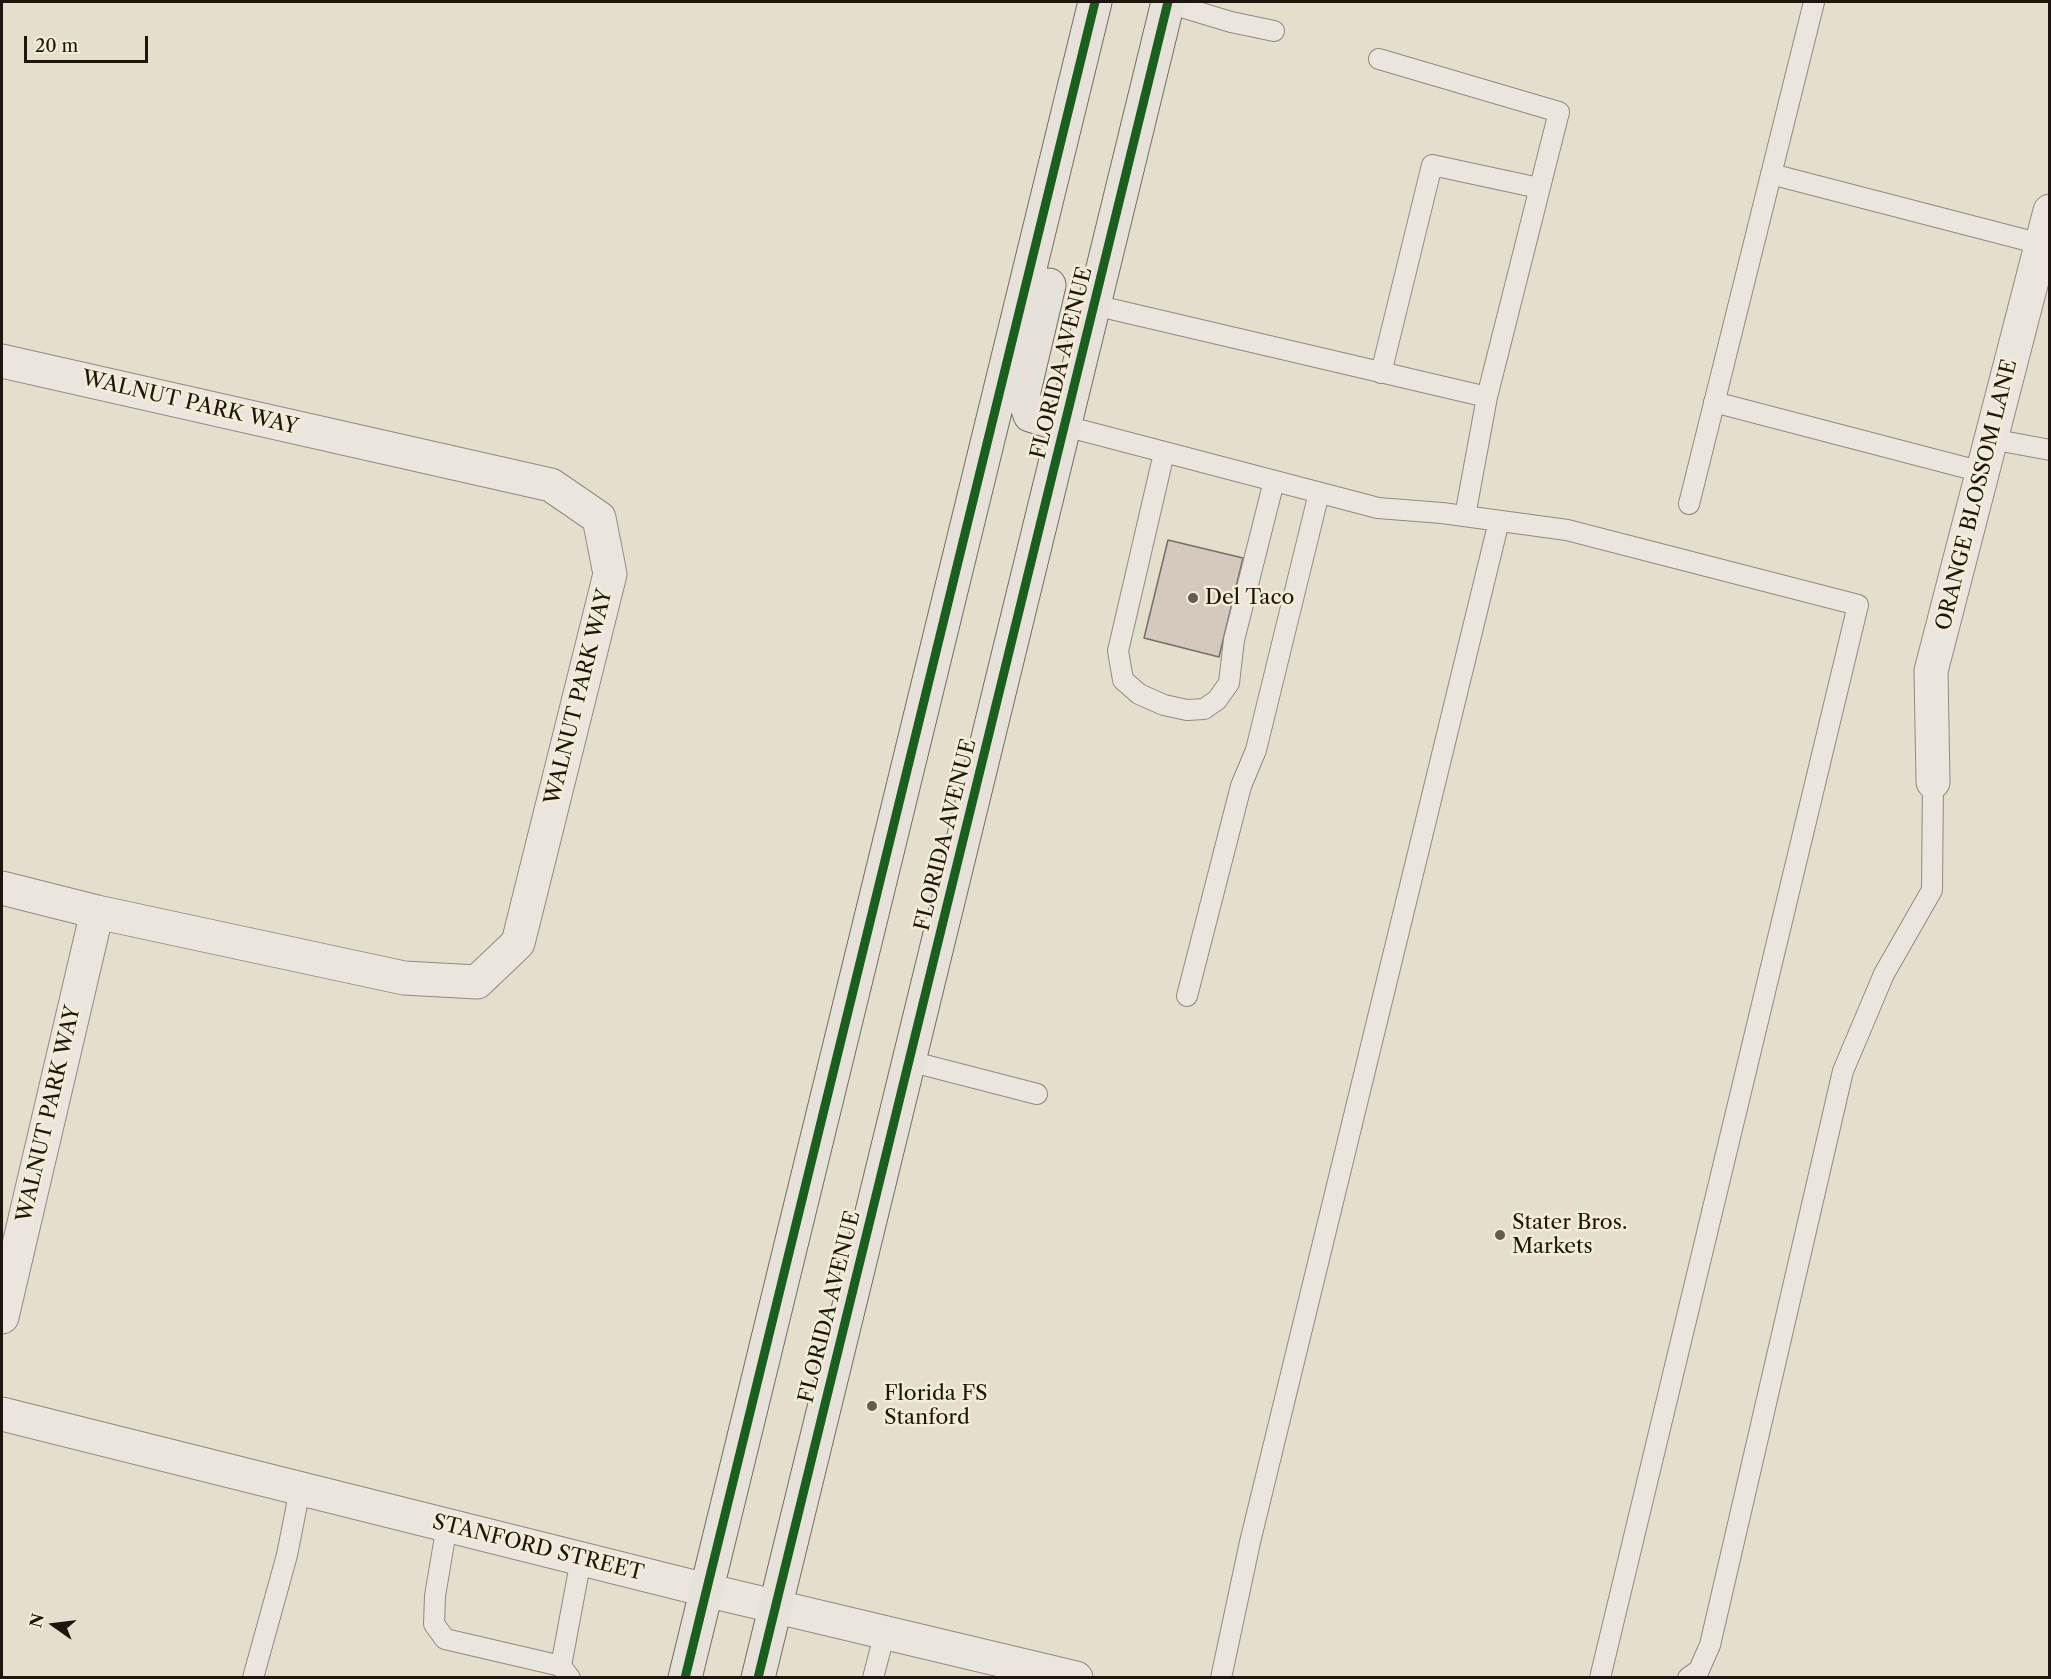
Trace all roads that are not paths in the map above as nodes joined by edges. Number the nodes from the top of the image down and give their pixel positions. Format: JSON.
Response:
{"nodes":[{"id":1,"x":1095,"y":2,"type":"edge"},
{"id":2,"x":1168,"y":2,"type":"edge"},
{"id":3,"x":1814,"y":2,"type":"edge"},
{"id":4,"x":1274,"y":31,"type":"dead end"},
{"id":5,"x":1379,"y":58,"type":"dead end"},
{"id":6,"x":1075,"y":85,"type":"junction"},
{"id":7,"x":1771,"y":174,"type":"junction"},
{"id":8,"x":1539,"y":188,"type":"junction"},
{"id":9,"x":2047,"y":221,"type":"edge"},
{"id":10,"x":1094,"y":305,"type":"junction"},
{"id":11,"x":2,"y":360,"type":"edge"},
{"id":12,"x":1381,"y":373,"type":"junction"},
{"id":13,"x":1486,"y":397,"type":"junction"},
{"id":14,"x":1714,"y":402,"type":"junction"},
{"id":15,"x":1065,"y":426,"type":"junction"},
{"id":16,"x":1991,"y":439,"type":"junction"},
{"id":17,"x":2049,"y":450,"type":"edge"},
{"id":18,"x":1164,"y":453,"type":"junction"},
{"id":19,"x":1982,"y":472,"type":"junction"},
{"id":20,"x":1274,"y":481,"type":"junction"},
{"id":21,"x":1320,"y":493,"type":"junction"},
{"id":22,"x":1689,"y":504,"type":"dead end"},
{"id":23,"x":1465,"y":516,"type":"junction"},
{"id":24,"x":1499,"y":521,"type":"junction"},
{"id":25,"x":1933,"y":782,"type":"joint"},
{"id":26,"x":2,"y":888,"type":"edge"},
{"id":27,"x":97,"y":912,"type":"junction"},
{"id":28,"x":1187,"y":996,"type":"dead end"},
{"id":29,"x":909,"y":1061,"type":"junction"},
{"id":30,"x":1037,"y":1094,"type":"dead end"},
{"id":31,"x":2,"y":1317,"type":"edge"},
{"id":32,"x":2,"y":1414,"type":"edge"},
{"id":33,"x":300,"y":1488,"type":"junction"},
{"id":34,"x":447,"y":1525,"type":"junction"},
{"id":35,"x":581,"y":1558,"type":"junction"},
{"id":36,"x":706,"y":1590,"type":"junction"},
{"id":37,"x":775,"y":1606,"type":"junction"},
{"id":38,"x":885,"y":1632,"type":"junction"},
{"id":39,"x":566,"y":1672,"type":"edge"},
{"id":40,"x":1038,"y":1673,"type":"edge"},
{"id":41,"x":1696,"y":1675,"type":"edge"},
{"id":42,"x":253,"y":1677,"type":"edge"},
{"id":43,"x":685,"y":1677,"type":"edge"},
{"id":44,"x":758,"y":1677,"type":"edge"},
{"id":45,"x":873,"y":1677,"type":"edge"},
{"id":46,"x":1076,"y":1677,"type":"edge"},
{"id":47,"x":1221,"y":1677,"type":"edge"},
{"id":48,"x":1600,"y":1677,"type":"edge"}],
"edges":[{"from":1,"to":6,"type":"main road"},
{"from":2,"to":4,"type":"lane"},
{"from":2,"to":10,"type":"main road","name":"FLORIDA AVENUE"},
{"from":3,"to":7,"type":"lane"},
{"from":5,"to":8,"type":"lane"},
{"from":6,"to":15,"type":"main road"},
{"from":6,"to":36,"type":"main road"},
{"from":7,"to":9,"type":"lane"},
{"from":7,"to":14,"type":"lane"},
{"from":8,"to":12,"type":"lane"},
{"from":8,"to":13,"type":"lane"},
{"from":9,"to":16,"type":"street","name":"ORANGE BLOSSOM LANE"},
{"from":10,"to":12,"type":"lane"},
{"from":10,"to":15,"type":"main road","name":"FLORIDA AVENUE"},
{"from":11,"to":27,"type":"street","name":"WALNUT PARK WAY"},
{"from":12,"to":13,"type":"lane"},
{"from":13,"to":23,"type":"lane"},
{"from":14,"to":19,"type":"lane"},
{"from":14,"to":22,"type":"lane"},
{"from":15,"to":18,"type":"lane"},
{"from":15,"to":29,"type":"main road","name":"FLORIDA AVENUE"},
{"from":16,"to":17,"type":"lane"},
{"from":16,"to":19,"type":"street","name":"ORANGE BLOSSOM LANE"},
{"from":18,"to":20,"type":"lane"},
{"from":18,"to":20,"type":"lane"},
{"from":19,"to":25,"type":"street","name":"ORANGE BLOSSOM LANE"},
{"from":20,"to":21,"type":"lane"},
{"from":21,"to":23,"type":"lane"},
{"from":21,"to":28,"type":"lane"},
{"from":23,"to":24,"type":"lane"},
{"from":24,"to":47,"type":"lane"},
{"from":24,"to":48,"type":"lane"},
{"from":25,"to":41,"type":"lane"},
{"from":26,"to":27,"type":"street","name":"WALNUT PARK WAY"},
{"from":27,"to":31,"type":"street","name":"WALNUT PARK WAY"},
{"from":29,"to":30,"type":"lane"},
{"from":29,"to":37,"type":"main road","name":"FLORIDA AVENUE"},
{"from":32,"to":33,"type":"street","name":"STANFORD STREET"},
{"from":33,"to":34,"type":"street","name":"STANFORD STREET"},
{"from":33,"to":42,"type":"lane"},
{"from":34,"to":35,"type":"street","name":"STANFORD STREET"},
{"from":34,"to":39,"type":"lane"},
{"from":35,"to":36,"type":"street","name":"STANFORD STREET"},
{"from":35,"to":39,"type":"lane"},
{"from":36,"to":37,"type":"street","name":"STANFORD STREET"},
{"from":36,"to":43,"type":"main road"},
{"from":37,"to":38,"type":"street","name":"STANFORD STREET"},
{"from":37,"to":44,"type":"main road","name":"FLORIDA AVENUE"},
{"from":38,"to":40,"type":"street","name":"STANFORD STREET"},
{"from":38,"to":45,"type":"lane"},
{"from":40,"to":46,"type":"street","name":"STANFORD STREET"}]}
